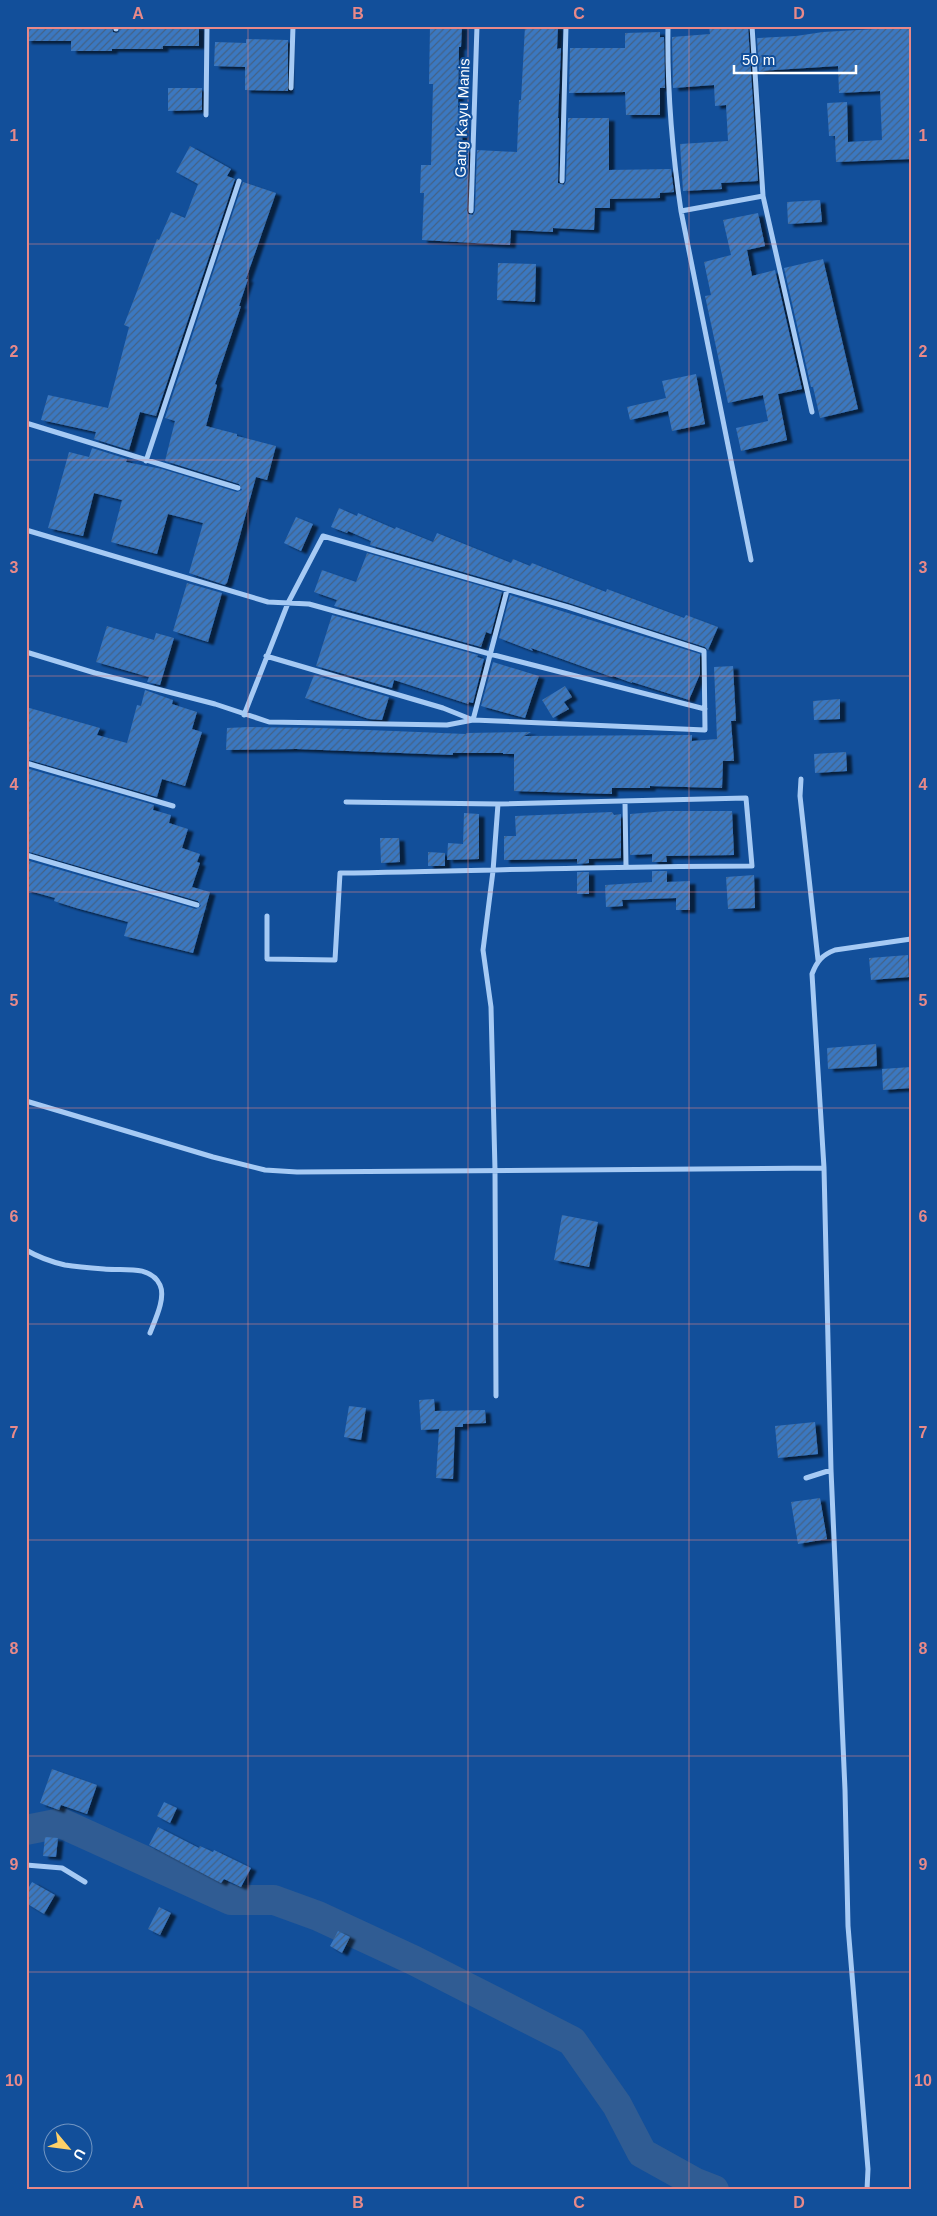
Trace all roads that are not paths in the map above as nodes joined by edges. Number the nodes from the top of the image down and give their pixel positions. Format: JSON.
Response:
{"nodes":[{"id":1,"x":207,"y":26,"type":"edge"},
{"id":2,"x":293,"y":26,"type":"edge"},
{"id":3,"x":477,"y":26,"type":"edge"},
{"id":4,"x":566,"y":26,"type":"edge"},
{"id":5,"x":668,"y":26,"type":"edge"},
{"id":6,"x":752,"y":26,"type":"edge"},
{"id":7,"x":824,"y":26,"type":"edge"},
{"id":8,"x":844,"y":26,"type":"edge"},
{"id":9,"x":291,"y":88,"type":"dead end"},
{"id":10,"x":206,"y":116,"type":"dead end"},
{"id":11,"x":562,"y":180,"type":"dead end"},
{"id":12,"x":239,"y":181,"type":"dead end"},
{"id":13,"x":763,"y":196,"type":"junction"},
{"id":14,"x":471,"y":211,"type":"dead end"},
{"id":15,"x":682,"y":212,"type":"junction"},
{"id":16,"x":812,"y":412,"type":"dead end"},
{"id":17,"x":26,"y":423,"type":"edge"},
{"id":18,"x":146,"y":461,"type":"junction"},
{"id":19,"x":238,"y":488,"type":"dead end"},
{"id":20,"x":26,"y":530,"type":"edge"},
{"id":21,"x":751,"y":560,"type":"dead end"},
{"id":22,"x":507,"y":590,"type":"junction"},
{"id":23,"x":288,"y":603,"type":"junction"},
{"id":24,"x":26,"y":652,"type":"edge"},
{"id":25,"x":490,"y":654,"type":"junction"},
{"id":26,"x":266,"y":656,"type":"junction"},
{"id":27,"x":705,"y":709,"type":"junction"},
{"id":28,"x":244,"y":714,"type":"junction"},
{"id":29,"x":472,"y":720,"type":"junction"},
{"id":30,"x":26,"y":763,"type":"edge"},
{"id":31,"x":801,"y":779,"type":"dead end"},
{"id":32,"x":346,"y":802,"type":"dead end"},
{"id":33,"x":625,"y":802,"type":"junction"},
{"id":34,"x":498,"y":804,"type":"junction"},
{"id":35,"x":173,"y":806,"type":"dead end"},
{"id":36,"x":26,"y":855,"type":"edge"},
{"id":37,"x":626,"y":866,"type":"junction"},
{"id":38,"x":493,"y":871,"type":"junction"},
{"id":39,"x":197,"y":905,"type":"dead end"},
{"id":40,"x":267,"y":916,"type":"dead end"},
{"id":41,"x":911,"y":939,"type":"edge"},
{"id":42,"x":818,"y":960,"type":"junction"},
{"id":43,"x":26,"y":1101,"type":"edge"},
{"id":44,"x":824,"y":1168,"type":"junction"},
{"id":45,"x":495,"y":1170,"type":"junction"},
{"id":46,"x":26,"y":1250,"type":"edge"},
{"id":47,"x":150,"y":1333,"type":"dead end"},
{"id":48,"x":496,"y":1396,"type":"dead end"},
{"id":49,"x":831,"y":1470,"type":"junction"},
{"id":50,"x":806,"y":1478,"type":"dead end"},
{"id":51,"x":26,"y":1865,"type":"edge"},
{"id":52,"x":85,"y":1882,"type":"dead end"},
{"id":53,"x":867,"y":2190,"type":"edge"}],
"edges":[{"from":1,"to":10,"type":"street"},
{"from":2,"to":9,"type":"street"},
{"from":3,"to":14,"type":"street","name":"Gang Kayu Manis"},
{"from":4,"to":11,"type":"street"},
{"from":5,"to":15,"type":"street"},
{"from":6,"to":13,"type":"street"},
{"from":7,"to":8,"type":"street"},
{"from":12,"to":18,"type":"street"},
{"from":13,"to":15,"type":"street"},
{"from":13,"to":16,"type":"street"},
{"from":15,"to":21,"type":"street"},
{"from":17,"to":18,"type":"street"},
{"from":18,"to":19,"type":"street"},
{"from":20,"to":23,"type":"street"},
{"from":22,"to":23,"type":"street"},
{"from":22,"to":25,"type":"street"},
{"from":22,"to":27,"type":"street"},
{"from":23,"to":25,"type":"street"},
{"from":23,"to":26,"type":"street"},
{"from":24,"to":28,"type":"street"},
{"from":25,"to":27,"type":"street"},
{"from":25,"to":29,"type":"street"},
{"from":26,"to":28,"type":"street"},
{"from":26,"to":29,"type":"street"},
{"from":27,"to":29,"type":"street"},
{"from":28,"to":29,"type":"street"},
{"from":30,"to":35,"type":"street"},
{"from":31,"to":42,"type":"street"},
{"from":32,"to":34,"type":"street"},
{"from":33,"to":34,"type":"street"},
{"from":33,"to":37,"type":"street"},
{"from":33,"to":37,"type":"street"},
{"from":34,"to":38,"type":"street"},
{"from":36,"to":39,"type":"street"},
{"from":37,"to":38,"type":"street"},
{"from":38,"to":40,"type":"street"},
{"from":38,"to":45,"type":"street"},
{"from":41,"to":42,"type":"street"},
{"from":42,"to":44,"type":"street"},
{"from":43,"to":45,"type":"street"},
{"from":44,"to":45,"type":"street"},
{"from":44,"to":49,"type":"street"},
{"from":45,"to":48,"type":"street"},
{"from":46,"to":47,"type":"street"},
{"from":49,"to":50,"type":"street"},
{"from":49,"to":53,"type":"street"},
{"from":51,"to":52,"type":"street"}]}
